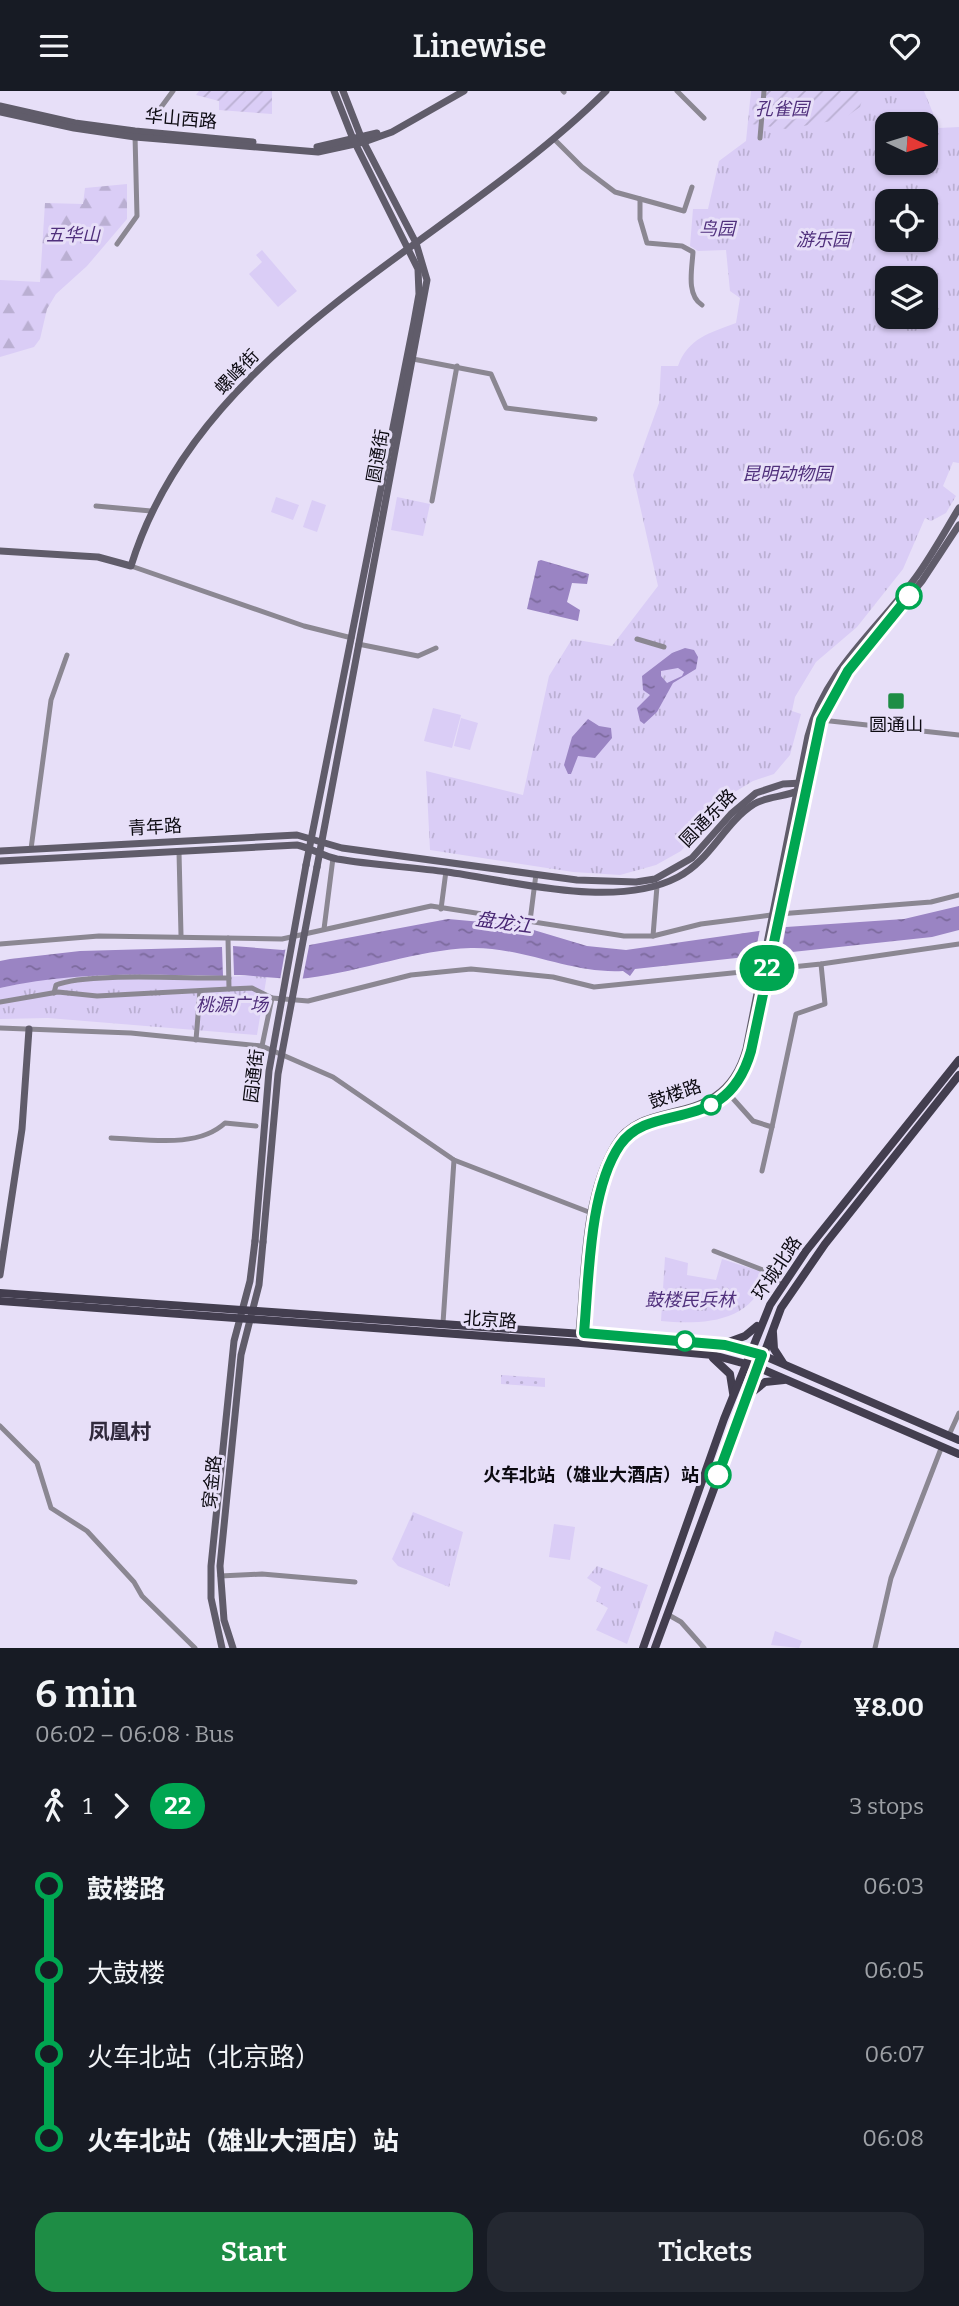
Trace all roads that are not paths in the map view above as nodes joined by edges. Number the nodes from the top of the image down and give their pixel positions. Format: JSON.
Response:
{"nodes":[{"id":1,"x":173,"y":91,"type":"edge"},
{"id":2,"x":334,"y":91,"type":"edge"},
{"id":3,"x":343,"y":91,"type":"edge"},
{"id":4,"x":458,"y":91,"type":"edge"},
{"id":5,"x":464,"y":91,"type":"edge"},
{"id":6,"x":606,"y":91,"type":"edge"},
{"id":7,"x":677,"y":91,"type":"edge"},
{"id":8,"x":764,"y":91,"type":"edge"},
{"id":9,"x":0,"y":106,"type":"edge"},
{"id":10,"x":159,"y":110,"type":"dead end"},
{"id":11,"x":0,"y":112,"type":"edge"},
{"id":12,"x":704,"y":118,"type":"dead end"},
{"id":13,"x":135,"y":134,"type":"junction"},
{"id":14,"x":760,"y":138,"type":"dead end"},
{"id":15,"x":555,"y":140,"type":"junction"},
{"id":16,"x":358,"y":141,"type":"junction"},
{"id":17,"x":692,"y":187,"type":"dead end"},
{"id":18,"x":640,"y":199,"type":"junction"},
{"id":19,"x":117,"y":244,"type":"dead end"},
{"id":20,"x":413,"y":246,"type":"junction"},
{"id":21,"x":702,"y":305,"type":"dead end"},
{"id":22,"x":410,"y":358,"type":"junction"},
{"id":23,"x":457,"y":366,"type":"junction"},
{"id":24,"x":595,"y":419,"type":"dead end"},
{"id":25,"x":432,"y":501,"type":"dead end"},
{"id":26,"x":96,"y":506,"type":"dead end"},
{"id":27,"x":959,"y":508,"type":"edge"},
{"id":28,"x":151,"y":511,"type":"junction"},
{"id":29,"x":959,"y":525,"type":"edge"},
{"id":30,"x":0,"y":551,"type":"edge"},
{"id":31,"x":131,"y":566,"type":"junction"},
{"id":32,"x":637,"y":639,"type":"dead end"},
{"id":33,"x":355,"y":641,"type":"junction"},
{"id":34,"x":664,"y":647,"type":"dead end"},
{"id":35,"x":436,"y":648,"type":"dead end"},
{"id":36,"x":67,"y":655,"type":"dead end"},
{"id":37,"x":821,"y":720,"type":"junction"},
{"id":38,"x":959,"y":735,"type":"edge"},
{"id":39,"x":802,"y":783,"type":"junction"},
{"id":40,"x":797,"y":791,"type":"junction"},
{"id":41,"x":312,"y":837,"type":"junction"},
{"id":42,"x":321,"y":841,"type":"junction"},
{"id":43,"x":309,"y":848,"type":"junction"},
{"id":44,"x":31,"y":849,"type":"junction"},
{"id":45,"x":0,"y":851,"type":"edge"},
{"id":46,"x":179,"y":852,"type":"junction"},
{"id":47,"x":319,"y":852,"type":"junction"},
{"id":48,"x":333,"y":858,"type":"junction"},
{"id":49,"x":0,"y":861,"type":"edge"},
{"id":50,"x":446,"y":871,"type":"junction"},
{"id":51,"x":536,"y":874,"type":"junction"},
{"id":52,"x":534,"y":885,"type":"junction"},
{"id":53,"x":657,"y":886,"type":"junction"},
{"id":54,"x":959,"y":895,"type":"edge"},
{"id":55,"x":441,"y":909,"type":"junction"},
{"id":56,"x":775,"y":915,"type":"junction"},
{"id":57,"x":530,"y":921,"type":"junction"},
{"id":58,"x":324,"y":929,"type":"junction"},
{"id":59,"x":181,"y":935,"type":"junction"},
{"id":60,"x":653,"y":936,"type":"junction"},
{"id":61,"x":228,"y":941,"type":"junction"},
{"id":62,"x":0,"y":944,"type":"edge"},
{"id":63,"x":959,"y":944,"type":"edge"},
{"id":64,"x":821,"y":964,"type":"junction"},
{"id":65,"x":765,"y":965,"type":"junction"},
{"id":66,"x":229,"y":978,"type":"junction"},
{"id":67,"x":229,"y":989,"type":"junction"},
{"id":68,"x":200,"y":991,"type":"junction"},
{"id":69,"x":54,"y":993,"type":"junction"},
{"id":70,"x":272,"y":998,"type":"junction"},
{"id":71,"x":0,"y":1002,"type":"edge"},
{"id":72,"x":0,"y":1028,"type":"edge"},
{"id":73,"x":29,"y":1029,"type":"junction"},
{"id":74,"x":197,"y":1040,"type":"junction"},
{"id":75,"x":262,"y":1046,"type":"junction"},
{"id":76,"x":959,"y":1061,"type":"edge"},
{"id":77,"x":959,"y":1075,"type":"edge"},
{"id":78,"x":728,"y":1093,"type":"junction"},
{"id":79,"x":256,"y":1126,"type":"dead end"},
{"id":80,"x":772,"y":1127,"type":"junction"},
{"id":81,"x":111,"y":1138,"type":"dead end"},
{"id":82,"x":454,"y":1160,"type":"junction"},
{"id":83,"x":762,"y":1171,"type":"dead end"},
{"id":84,"x":593,"y":1213,"type":"junction"},
{"id":85,"x":259,"y":1242,"type":"junction"},
{"id":86,"x":714,"y":1251,"type":"dead end"},
{"id":87,"x":0,"y":1275,"type":"edge"},
{"id":88,"x":783,"y":1284,"type":"junction"},
{"id":89,"x":0,"y":1293,"type":"edge"},
{"id":90,"x":0,"y":1301,"type":"edge"},
{"id":91,"x":242,"y":1310,"type":"junction"},
{"id":92,"x":251,"y":1315,"type":"junction"},
{"id":93,"x":765,"y":1315,"type":"junction"},
{"id":94,"x":238,"y":1319,"type":"junction"},
{"id":95,"x":443,"y":1323,"type":"junction"},
{"id":96,"x":773,"y":1328,"type":"junction"},
{"id":97,"x":582,"y":1333,"type":"junction"},
{"id":98,"x":713,"y":1343,"type":"junction"},
{"id":99,"x":750,"y":1351,"type":"junction"},
{"id":100,"x":704,"y":1354,"type":"junction"},
{"id":101,"x":762,"y":1355,"type":"junction"},
{"id":102,"x":746,"y":1363,"type":"junction"},
{"id":103,"x":757,"y":1367,"type":"junction"},
{"id":104,"x":788,"y":1367,"type":"junction"},
{"id":105,"x":787,"y":1381,"type":"junction"},
{"id":106,"x":732,"y":1399,"type":"junction"},
{"id":107,"x":746,"y":1400,"type":"junction"},
{"id":108,"x":958,"y":1417,"type":"edge"},
{"id":109,"x":0,"y":1426,"type":"edge"},
{"id":110,"x":949,"y":1435,"type":"junction"},
{"id":111,"x":959,"y":1440,"type":"edge"},
{"id":112,"x":942,"y":1446,"type":"junction"},
{"id":113,"x":959,"y":1454,"type":"edge"},
{"id":114,"x":220,"y":1576,"type":"junction"},
{"id":115,"x":355,"y":1583,"type":"dead end"},
{"id":116,"x":667,"y":1614,"type":"junction"},
{"id":117,"x":195,"y":1648,"type":"edge"},
{"id":118,"x":222,"y":1648,"type":"edge"},
{"id":119,"x":233,"y":1648,"type":"edge"},
{"id":120,"x":643,"y":1648,"type":"edge"},
{"id":121,"x":655,"y":1648,"type":"edge"},
{"id":122,"x":704,"y":1648,"type":"edge"},
{"id":123,"x":875,"y":1648,"type":"edge"}],
"edges":[{"from":1,"to":10,"type":"street"},
{"from":2,"to":16,"type":"main road","name":"圆通街"},
{"from":3,"to":16,"type":"main road","name":"圆通街"},
{"from":4,"to":16,"type":"main road"},
{"from":5,"to":16,"type":"main road"},
{"from":6,"to":15,"type":"main road","name":"螺峰街"},
{"from":7,"to":12,"type":"street"},
{"from":8,"to":14,"type":"street"},
{"from":9,"to":13,"type":"main road","name":"华山西路"},
{"from":11,"to":13,"type":"main road","name":"华山西路"},
{"from":13,"to":16,"type":"main road","name":"华山西路"},
{"from":13,"to":19,"type":"street"},
{"from":15,"to":18,"type":"street"},
{"from":15,"to":20,"type":"main road","name":"螺峰街"},
{"from":16,"to":20,"type":"main road","name":"圆通街"},
{"from":17,"to":18,"type":"street"},
{"from":18,"to":21,"type":"street"},
{"from":20,"to":22,"type":"main road","name":"圆通街"},
{"from":20,"to":28,"type":"main road","name":"螺峰街"},
{"from":22,"to":23,"type":"street"},
{"from":22,"to":33,"type":"main road","name":"圆通街"},
{"from":23,"to":24,"type":"street"},
{"from":23,"to":25,"type":"street"},
{"from":26,"to":28,"type":"street"},
{"from":27,"to":39,"type":"main road","name":"鼓楼路"},
{"from":28,"to":31,"type":"main road","name":"螺峰街"},
{"from":29,"to":37,"type":"main road","name":"鼓楼路"},
{"from":30,"to":31,"type":"main road"},
{"from":31,"to":33,"type":"street"},
{"from":32,"to":34,"type":"street"},
{"from":33,"to":35,"type":"street"},
{"from":33,"to":41,"type":"main road","name":"圆通街"},
{"from":33,"to":42,"type":"main road","name":"圆通街"},
{"from":36,"to":44,"type":"street"},
{"from":37,"to":38,"type":"street"},
{"from":37,"to":39,"type":"main road","name":"鼓楼路"},
{"from":39,"to":40,"type":"main road","name":"圆通东路"},
{"from":39,"to":51,"type":"main road","name":"圆通东路"},
{"from":39,"to":56,"type":"main road","name":"鼓楼路"},
{"from":40,"to":53,"type":"main road","name":"圆通东路"},
{"from":40,"to":56,"type":"main road","name":"鼓楼路"},
{"from":41,"to":42,"type":"main road","name":"圆通东路"},
{"from":41,"to":43,"type":"main road","name":"园通街"},
{"from":41,"to":44,"type":"main road","name":"青年路"},
{"from":42,"to":47,"type":"main road","name":"园通街"},
{"from":42,"to":51,"type":"main road","name":"圆通东路"},
{"from":43,"to":46,"type":"main road","name":"青年路"},
{"from":43,"to":47,"type":"main road","name":"圆通东路"},
{"from":43,"to":85,"type":"main road","name":"园通街","bridge":true},
{"from":44,"to":45,"type":"main road","name":"青年路"},
{"from":46,"to":49,"type":"main road","name":"青年路"},
{"from":46,"to":59,"type":"street"},
{"from":47,"to":48,"type":"main road","name":"圆通东路"},
{"from":47,"to":85,"type":"main road","name":"园通街","bridge":true},
{"from":48,"to":50,"type":"main road","name":"圆通东路"},
{"from":48,"to":58,"type":"street"},
{"from":50,"to":52,"type":"main road","name":"圆通东路"},
{"from":50,"to":55,"type":"street"},
{"from":51,"to":52,"type":"street"},
{"from":52,"to":53,"type":"main road","name":"圆通东路"},
{"from":52,"to":57,"type":"street"},
{"from":53,"to":60,"type":"street"},
{"from":54,"to":56,"type":"street"},
{"from":55,"to":57,"type":"street"},
{"from":55,"to":58,"type":"street"},
{"from":56,"to":60,"type":"street"},
{"from":56,"to":65,"type":"main road","name":"鼓楼路"},
{"from":57,"to":60,"type":"street"},
{"from":58,"to":61,"type":"street"},
{"from":59,"to":61,"type":"street"},
{"from":59,"to":62,"type":"street"},
{"from":61,"to":66,"type":"street"},
{"from":63,"to":64,"type":"street"},
{"from":64,"to":65,"type":"street"},
{"from":64,"to":80,"type":"street"},
{"from":65,"to":70,"type":"street"},
{"from":65,"to":78,"type":"main road","name":"鼓楼路"},
{"from":65,"to":84,"type":"main road","name":"鼓楼路"},
{"from":66,"to":67,"type":"street"},
{"from":66,"to":69,"type":"street"},
{"from":67,"to":68,"type":"street"},
{"from":67,"to":70,"type":"street"},
{"from":68,"to":69,"type":"street"},
{"from":68,"to":74,"type":"street"},
{"from":69,"to":71,"type":"street"},
{"from":70,"to":75,"type":"street"},
{"from":72,"to":73,"type":"street"},
{"from":73,"to":74,"type":"street"},
{"from":73,"to":87,"type":"main road"},
{"from":74,"to":75,"type":"street"},
{"from":75,"to":82,"type":"street"},
{"from":76,"to":88,"type":"main road","name":"环城北路"},
{"from":77,"to":96,"type":"main road","name":"环城北路"},
{"from":78,"to":80,"type":"street"},
{"from":78,"to":84,"type":"main road","name":"鼓楼路"},
{"from":79,"to":81,"type":"street"},
{"from":80,"to":83,"type":"street"},
{"from":82,"to":84,"type":"street"},
{"from":82,"to":95,"type":"street"},
{"from":84,"to":97,"type":"main road","name":"鼓楼路"},
{"from":85,"to":91,"type":"main road","name":"园通街"},
{"from":85,"to":92,"type":"main road","name":"园通街"},
{"from":86,"to":88,"type":"street"},
{"from":88,"to":93,"type":"main road","name":"环城北路"},
{"from":89,"to":91,"type":"main road","name":"北京路"},
{"from":90,"to":94,"type":"main road","name":"北京路"},
{"from":91,"to":92,"type":"main road","name":"北京路"},
{"from":91,"to":94,"type":"main road","name":"园通街"},
{"from":92,"to":94,"type":"main road","name":"北京路"},
{"from":92,"to":95,"type":"main road","name":"北京路"},
{"from":92,"to":100,"type":"main road","name":"北京路"},
{"from":92,"to":114,"type":"main road","name":"穿金路"},
{"from":93,"to":98,"type":"main road"},
{"from":93,"to":99,"type":"main road","name":"环城北路"},
{"from":94,"to":118,"type":"main road","name":"穿金路"},
{"from":95,"to":97,"type":"main road","name":"北京路"},
{"from":96,"to":101,"type":"main road","name":"环城北路"},
{"from":96,"to":104,"type":"main road"},
{"from":97,"to":98,"type":"main road","name":"北京路"},
{"from":98,"to":99,"type":"main road","name":"北京路"},
{"from":99,"to":101,"type":"main road","name":"北京路"},
{"from":99,"to":102,"type":"main road","name":"环城北路"},
{"from":100,"to":102,"type":"main road","name":"北京路"},
{"from":100,"to":106,"type":"main road"},
{"from":101,"to":103,"type":"main road","name":"环城北路"},
{"from":101,"to":104,"type":"main road","name":"北京路"},
{"from":102,"to":103,"type":"main road","name":"北京路"},
{"from":102,"to":106,"type":"main road","name":"环城北路"},
{"from":103,"to":105,"type":"main road","name":"北京路"},
{"from":103,"to":107,"type":"main road","name":"环城北路"},
{"from":104,"to":110,"type":"main road","name":"北京路"},
{"from":105,"to":107,"type":"main road"},
{"from":105,"to":112,"type":"main road","name":"北京路"},
{"from":106,"to":120,"type":"main road","name":"环城北路"},
{"from":107,"to":116,"type":"main road","name":"环城北路"},
{"from":108,"to":110,"type":"street"},
{"from":109,"to":117,"type":"street"},
{"from":110,"to":111,"type":"main road","name":"北京路"},
{"from":112,"to":113,"type":"main road","name":"北京路"},
{"from":112,"to":123,"type":"street"},
{"from":114,"to":115,"type":"street"},
{"from":114,"to":119,"type":"main road","name":"穿金路"},
{"from":116,"to":121,"type":"main road","name":"环城北路"},
{"from":116,"to":122,"type":"street"}]}
